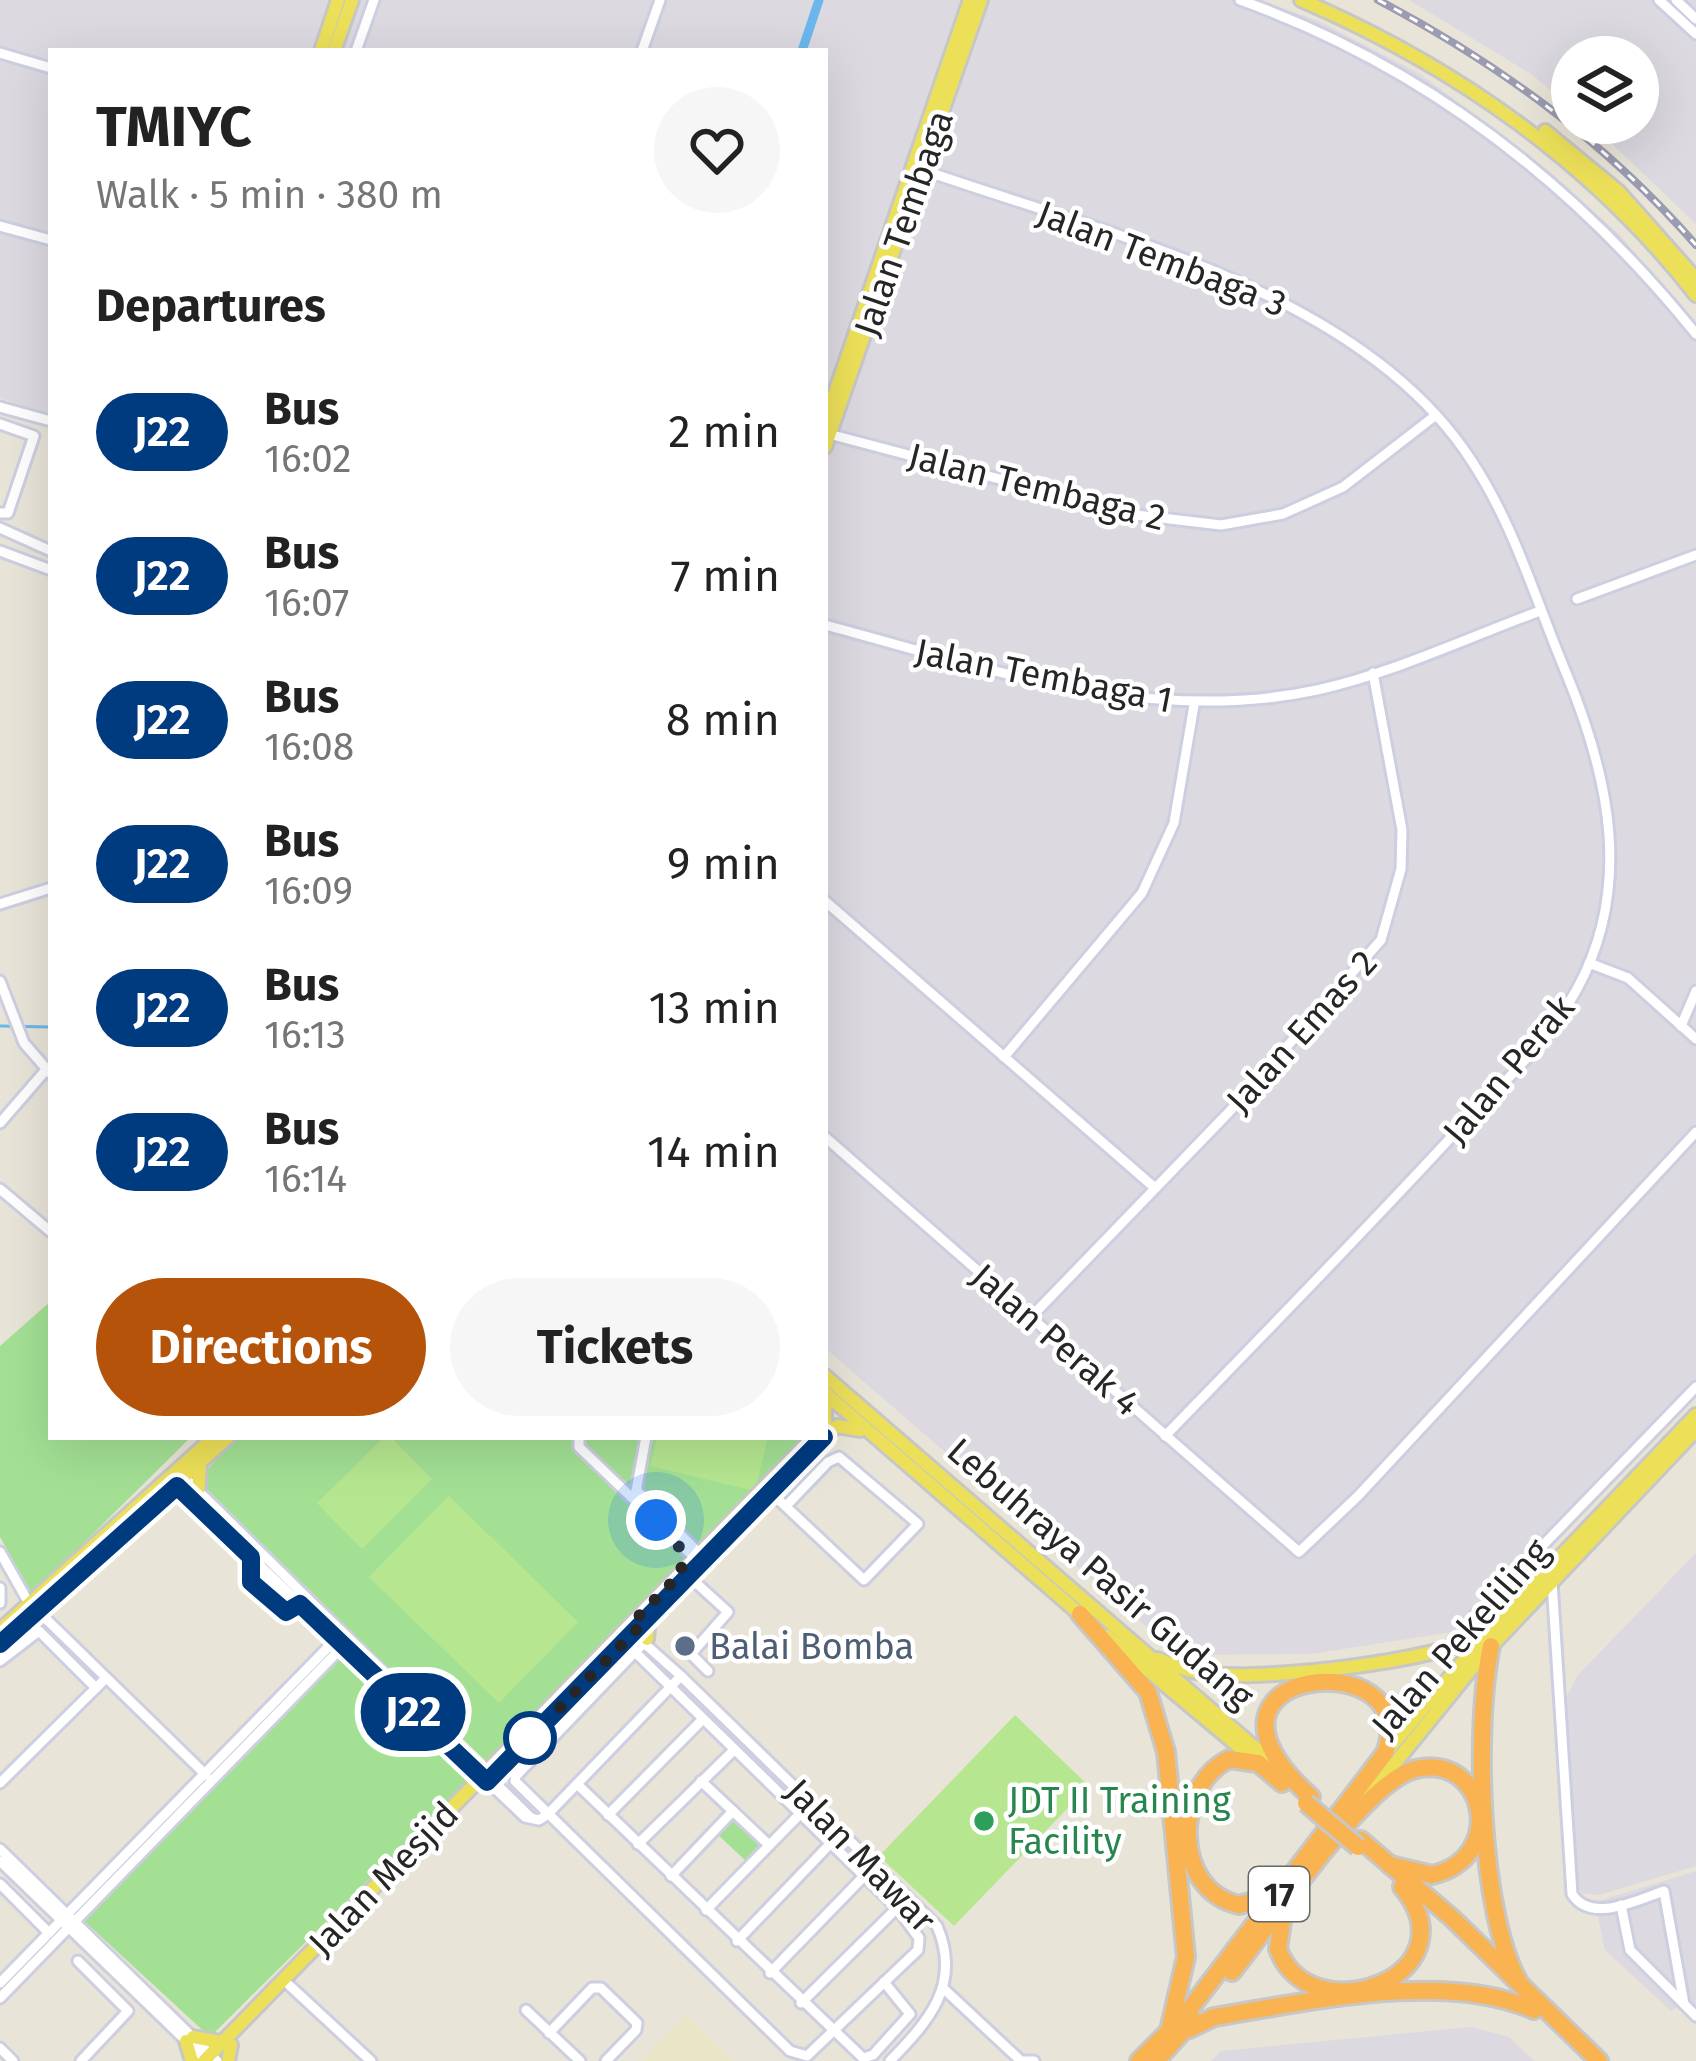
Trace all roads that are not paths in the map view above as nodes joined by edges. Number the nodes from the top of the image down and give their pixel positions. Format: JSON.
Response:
{"nodes":[{"id":1,"x":338,"y":0,"type":"edge"},
{"id":2,"x":352,"y":0,"type":"edge"},
{"id":3,"x":374,"y":0,"type":"edge"},
{"id":4,"x":660,"y":0,"type":"edge"},
{"id":5,"x":970,"y":0,"type":"edge"},
{"id":6,"x":981,"y":0,"type":"edge"},
{"id":7,"x":1240,"y":0,"type":"edge"},
{"id":8,"x":1301,"y":0,"type":"edge"},
{"id":9,"x":1322,"y":0,"type":"edge"},
{"id":10,"x":1659,"y":0,"type":"edge"},
{"id":11,"x":1676,"y":0,"type":"edge"},
{"id":12,"x":1696,"y":19,"type":"edge"},
{"id":13,"x":1696,"y":34,"type":"edge"},
{"id":14,"x":322,"y":48,"type":"edge"},
{"id":15,"x":335,"y":48,"type":"edge"},
{"id":16,"x":357,"y":48,"type":"edge"},
{"id":17,"x":643,"y":48,"type":"edge"},
{"id":18,"x":0,"y":53,"type":"edge"},
{"id":19,"x":48,"y":67,"type":"edge"},
{"id":20,"x":918,"y":168,"type":"junction"},
{"id":21,"x":0,"y":226,"type":"edge"},
{"id":22,"x":48,"y":239,"type":"edge"},
{"id":23,"x":1696,"y":279,"type":"edge"},
{"id":24,"x":1696,"y":295,"type":"edge"},
{"id":25,"x":1696,"y":334,"type":"edge"},
{"id":26,"x":0,"y":407,"type":"edge"},
{"id":27,"x":1436,"y":415,"type":"junction"},
{"id":28,"x":48,"y":420,"type":"edge"},
{"id":29,"x":0,"y":424,"type":"edge"},
{"id":30,"x":828,"y":428,"type":"edge"},
{"id":31,"x":828,"y":435,"type":"edge"},
{"id":32,"x":0,"y":513,"type":"edge"},
{"id":33,"x":0,"y":528,"type":"edge"},
{"id":34,"x":48,"y":550,"type":"edge"},
{"id":35,"x":0,"y":551,"type":"edge"},
{"id":36,"x":1696,"y":555,"type":"edge"},
{"id":37,"x":48,"y":569,"type":"edge"},
{"id":38,"x":1576,"y":599,"type":"dead end"},
{"id":39,"x":1540,"y":611,"type":"junction"},
{"id":40,"x":828,"y":626,"type":"edge"},
{"id":41,"x":1372,"y":673,"type":"junction"},
{"id":42,"x":1194,"y":705,"type":"junction"},
{"id":43,"x":48,"y":890,"type":"edge"},
{"id":44,"x":0,"y":904,"type":"edge"},
{"id":45,"x":828,"y":905,"type":"edge"},
{"id":46,"x":1589,"y":962,"type":"junction"},
{"id":47,"x":0,"y":981,"type":"edge"},
{"id":48,"x":1696,"y":992,"type":"edge"},
{"id":49,"x":1681,"y":1026,"type":"junction"},
{"id":50,"x":1696,"y":1039,"type":"edge"},
{"id":51,"x":1004,"y":1057,"type":"junction"},
{"id":52,"x":48,"y":1072,"type":"edge"},
{"id":53,"x":2,"y":1118,"type":"edge"},
{"id":54,"x":1696,"y":1132,"type":"edge"},
{"id":55,"x":828,"y":1140,"type":"edge"},
{"id":56,"x":0,"y":1189,"type":"edge"},
{"id":57,"x":1155,"y":1189,"type":"junction"},
{"id":58,"x":48,"y":1229,"type":"edge"},
{"id":59,"x":1031,"y":1317,"type":"junction"},
{"id":60,"x":828,"y":1380,"type":"edge"},
{"id":61,"x":1696,"y":1387,"type":"edge"},
{"id":62,"x":828,"y":1398,"type":"edge"},
{"id":63,"x":855,"y":1411,"type":"junction"},
{"id":64,"x":1696,"y":1415,"type":"edge"},
{"id":65,"x":828,"y":1423,"type":"edge"},
{"id":66,"x":1696,"y":1430,"type":"edge"},
{"id":67,"x":828,"y":1434,"type":"edge"},
{"id":68,"x":1165,"y":1436,"type":"junction"},
{"id":69,"x":877,"y":1439,"type":"junction"},
{"id":70,"x":211,"y":1440,"type":"edge"},
{"id":71,"x":225,"y":1440,"type":"edge"},
{"id":72,"x":579,"y":1440,"type":"edge"},
{"id":73,"x":645,"y":1440,"type":"edge"},
{"id":74,"x":811,"y":1440,"type":"edge"},
{"id":75,"x":820,"y":1440,"type":"edge"},
{"id":76,"x":203,"y":1462,"type":"junction"},
{"id":77,"x":932,"y":1478,"type":"junction"},
{"id":78,"x":178,"y":1479,"type":"junction"},
{"id":79,"x":768,"y":1489,"type":"junction"},
{"id":80,"x":198,"y":1491,"type":"junction"},
{"id":81,"x":635,"y":1494,"type":"junction"},
{"id":82,"x":786,"y":1506,"type":"junction"},
{"id":83,"x":684,"y":1542,"type":"junction"},
{"id":84,"x":0,"y":1552,"type":"edge"},
{"id":85,"x":702,"y":1555,"type":"junction"},
{"id":86,"x":685,"y":1573,"type":"junction"},
{"id":87,"x":1552,"y":1582,"type":"junction"},
{"id":88,"x":0,"y":1588,"type":"edge"},
{"id":89,"x":0,"y":1603,"type":"edge"},
{"id":90,"x":35,"y":1609,"type":"junction"},
{"id":91,"x":1080,"y":1614,"type":"junction"},
{"id":92,"x":0,"y":1630,"type":"edge"},
{"id":93,"x":636,"y":1638,"type":"junction"},
{"id":94,"x":1491,"y":1638,"type":"junction"},
{"id":95,"x":342,"y":1640,"type":"junction"},
{"id":96,"x":0,"y":1644,"type":"edge"},
{"id":97,"x":1462,"y":1646,"type":"junction"},
{"id":98,"x":1144,"y":1654,"type":"junction"},
{"id":99,"x":0,"y":1661,"type":"edge"},
{"id":100,"x":708,"y":1671,"type":"dead end"},
{"id":101,"x":680,"y":1674,"type":"junction"},
{"id":102,"x":106,"y":1678,"type":"junction"},
{"id":103,"x":670,"y":1687,"type":"junction"},
{"id":104,"x":96,"y":1688,"type":"junction"},
{"id":105,"x":703,"y":1719,"type":"junction"},
{"id":106,"x":734,"y":1750,"type":"junction"},
{"id":107,"x":1385,"y":1753,"type":"junction"},
{"id":108,"x":1258,"y":1763,"type":"junction"},
{"id":109,"x":1277,"y":1767,"type":"junction"},
{"id":110,"x":206,"y":1775,"type":"junction"},
{"id":111,"x":487,"y":1777,"type":"junction"},
{"id":112,"x":701,"y":1780,"type":"junction"},
{"id":113,"x":0,"y":1783,"type":"edge"},
{"id":114,"x":577,"y":1784,"type":"junction"},
{"id":115,"x":1308,"y":1800,"type":"junction"},
{"id":116,"x":1362,"y":1804,"type":"junction"},
{"id":117,"x":733,"y":1811,"type":"junction"},
{"id":118,"x":548,"y":1814,"type":"junction"},
{"id":119,"x":800,"y":1814,"type":"junction"},
{"id":120,"x":608,"y":1815,"type":"junction"},
{"id":121,"x":638,"y":1844,"type":"junction"},
{"id":122,"x":830,"y":1844,"type":"junction"},
{"id":123,"x":1359,"y":1844,"type":"junction"},
{"id":124,"x":770,"y":1845,"type":"junction"},
{"id":125,"x":0,"y":1850,"type":"edge"},
{"id":126,"x":0,"y":1861,"type":"edge"},
{"id":127,"x":875,"y":1864,"type":"junction"},
{"id":128,"x":1390,"y":1864,"type":"junction"},
{"id":129,"x":670,"y":1876,"type":"junction"},
{"id":130,"x":864,"y":1876,"type":"junction"},
{"id":131,"x":0,"y":1884,"type":"edge"},
{"id":132,"x":1402,"y":1887,"type":"junction"},
{"id":133,"x":1284,"y":1898,"type":"junction"},
{"id":134,"x":1621,"y":1905,"type":"junction"},
{"id":135,"x":898,"y":1908,"type":"junction"},
{"id":136,"x":706,"y":1910,"type":"junction"},
{"id":137,"x":68,"y":1921,"type":"junction"},
{"id":138,"x":49,"y":1933,"type":"junction"},
{"id":139,"x":737,"y":1941,"type":"junction"},
{"id":140,"x":78,"y":1960,"type":"dead end"},
{"id":141,"x":770,"y":1973,"type":"junction"},
{"id":142,"x":884,"y":1982,"type":"junction"},
{"id":143,"x":0,"y":1983,"type":"edge"},
{"id":144,"x":1520,"y":1984,"type":"junction"},
{"id":145,"x":290,"y":1985,"type":"junction"},
{"id":146,"x":944,"y":1989,"type":"junction"},
{"id":147,"x":0,"y":1998,"type":"edge"},
{"id":148,"x":801,"y":2003,"type":"junction"},
{"id":149,"x":1684,"y":2004,"type":"junction"},
{"id":150,"x":526,"y":2010,"type":"dead end"},
{"id":151,"x":1534,"y":2010,"type":"junction"},
{"id":152,"x":1696,"y":2016,"type":"edge"},
{"id":153,"x":549,"y":2033,"type":"junction"},
{"id":154,"x":832,"y":2033,"type":"junction"},
{"id":155,"x":1171,"y":2036,"type":"junction"},
{"id":156,"x":189,"y":2039,"type":"junction"},
{"id":157,"x":230,"y":2040,"type":"junction"},
{"id":158,"x":0,"y":2048,"type":"edge"},
{"id":159,"x":573,"y":2059,"type":"edge"},
{"id":160,"x":211,"y":2060,"type":"edge"},
{"id":161,"x":14,"y":2061,"type":"edge"},
{"id":162,"x":81,"y":2061,"type":"edge"},
{"id":163,"x":192,"y":2061,"type":"edge"},
{"id":164,"x":228,"y":2061,"type":"edge"},
{"id":165,"x":371,"y":2061,"type":"edge"},
{"id":166,"x":606,"y":2061,"type":"edge"},
{"id":167,"x":890,"y":2061,"type":"edge"},
{"id":168,"x":1022,"y":2061,"type":"edge"},
{"id":169,"x":1034,"y":2061,"type":"edge"},
{"id":170,"x":1139,"y":2061,"type":"edge"},
{"id":171,"x":1156,"y":2061,"type":"edge"},
{"id":172,"x":1588,"y":2061,"type":"edge"},
{"id":173,"x":1599,"y":2061,"type":"edge"}],
"edges":[{"from":1,"to":14,"type":"main road"},
{"from":2,"to":15,"type":"main road"},
{"from":3,"to":16,"type":"street"},
{"from":4,"to":17,"type":"street"},
{"from":5,"to":20,"type":"main road","name":"Jalan Tembaga"},
{"from":6,"to":20,"type":"main road","name":"Jalan Tembaga"},
{"from":7,"to":25,"type":"street"},
{"from":8,"to":24,"type":"main road"},
{"from":9,"to":23,"type":"main road"},
{"from":10,"to":13,"type":"street"},
{"from":11,"to":12,"type":"street"},
{"from":18,"to":19,"type":"street"},
{"from":20,"to":27,"type":"street","name":"Jalan Tembaga 3"},
{"from":20,"to":30,"type":"main road","name":"Jalan Tembaga"},
{"from":21,"to":22,"type":"street"},
{"from":26,"to":28,"type":"street"},
{"from":27,"to":31,"type":"street","name":"Jalan Tembaga 2"},
{"from":27,"to":39,"type":"street","name":"Jalan Tembaga 3"},
{"from":29,"to":32,"type":"street"},
{"from":33,"to":34,"type":"street"},
{"from":35,"to":37,"type":"street"},
{"from":36,"to":38,"type":"street"},
{"from":39,"to":41,"type":"street","name":"Jalan Tembaga 1"},
{"from":39,"to":46,"type":"street","name":"Jalan Perak"},
{"from":40,"to":42,"type":"street","name":"Jalan Tembaga 1"},
{"from":41,"to":42,"type":"street","name":"Jalan Tembaga 1"},
{"from":41,"to":57,"type":"street","name":"Jalan Emas 2"},
{"from":42,"to":51,"type":"street"},
{"from":43,"to":44,"type":"street"},
{"from":45,"to":51,"type":"street"},
{"from":46,"to":49,"type":"street"},
{"from":46,"to":68,"type":"street","name":"Jalan Perak"},
{"from":47,"to":52,"type":"street"},
{"from":48,"to":49,"type":"street"},
{"from":49,"to":50,"type":"street"},
{"from":51,"to":57,"type":"street"},
{"from":52,"to":53,"type":"street"},
{"from":54,"to":68,"type":"street","name":"Jalan Perak 4"},
{"from":55,"to":59,"type":"street","name":"Jalan Perak 4"},
{"from":56,"to":58,"type":"street"},
{"from":57,"to":59,"type":"street","name":"Jalan Emas 2"},
{"from":59,"to":68,"type":"street","name":"Jalan Perak 4"},
{"from":60,"to":63,"type":"main road","name":"Lebuhraya Pasir Gudang","number":"17"},
{"from":61,"to":97,"type":"street"},
{"from":62,"to":63,"type":"main road","name":"Lebuhraya Pasir Gudang","number":"17"},
{"from":63,"to":65,"type":"main road"},
{"from":63,"to":69,"type":"main road","name":"Lebuhraya Pasir Gudang","number":"17"},
{"from":63,"to":77,"type":"main road","name":"Lebuhraya Pasir Gudang","number":"17"},
{"from":64,"to":94,"type":"main road","name":"Jalan Pekeliling"},
{"from":66,"to":87,"type":"main road","name":"Jalan Pekeliling"},
{"from":67,"to":69,"type":"main road","name":"Jalan Mesjid"},
{"from":69,"to":77,"type":"main road","name":"Lebuhraya Pasir Gudang","number":"17"},
{"from":70,"to":78,"type":"main road"},
{"from":71,"to":76,"type":"main road"},
{"from":72,"to":81,"type":"street"},
{"from":73,"to":81,"type":"street"},
{"from":74,"to":79,"type":"main road","name":"Jalan Mesjid"},
{"from":75,"to":79,"type":"main road","name":"Jalan Mesjid"},
{"from":76,"to":78,"type":"main road"},
{"from":76,"to":80,"type":"main road"},
{"from":77,"to":91,"type":"main road","name":"Lebuhraya Pasir Gudang","number":"17"},
{"from":77,"to":98,"type":"main road","name":"Lebuhraya Pasir Gudang","number":"17"},
{"from":78,"to":80,"type":"street"},
{"from":78,"to":90,"type":"main road"},
{"from":78,"to":95,"type":"street"},
{"from":79,"to":82,"type":"street"},
{"from":79,"to":85,"type":"main road","name":"Jalan Mesjid"},
{"from":80,"to":95,"type":"street"},
{"from":81,"to":83,"type":"street"},
{"from":82,"to":82,"type":"street"},
{"from":83,"to":85,"type":"street"},
{"from":83,"to":85,"type":"street"},
{"from":83,"to":86,"type":"street"},
{"from":84,"to":90,"type":"street"},
{"from":85,"to":86,"type":"main road","name":"Jalan Mesjid"},
{"from":86,"to":93,"type":"main road","name":"Jalan Mesjid"},
{"from":86,"to":93,"type":"main road","name":"Jalan Mesjid"},
{"from":86,"to":100,"type":"street"},
{"from":87,"to":94,"type":"main road","name":"Jalan Pekeliling"},
{"from":87,"to":134,"type":"street"},
{"from":88,"to":89,"type":"street"},
{"from":90,"to":92,"type":"main road"},
{"from":90,"to":96,"type":"main road"},
{"from":90,"to":102,"type":"street"},
{"from":91,"to":108,"type":"main road","name":"Lebuhraya Pasir Gudang","number":"17"},
{"from":91,"to":155,"type":"highway"},
{"from":93,"to":101,"type":"street","name":"Jalan Mawar"},
{"from":93,"to":103,"type":"street"},
{"from":93,"to":111,"type":"main road","name":"Jalan Mesjid"},
{"from":93,"to":118,"type":"street"},
{"from":94,"to":97,"type":"main road"},
{"from":94,"to":107,"type":"main road","name":"Jalan Pekeliling"},
{"from":94,"to":116,"type":"main road","name":"Jalan Pekeliling","number":"17"},
{"from":94,"to":144,"type":"highway"},
{"from":95,"to":110,"type":"street"},
{"from":95,"to":111,"type":"street"},
{"from":95,"to":137,"type":"street"},
{"from":97,"to":98,"type":"main road"},
{"from":98,"to":109,"type":"main road","name":"Lebuhraya Pasir Gudang","number":"17"},
{"from":99,"to":104,"type":"street"},
{"from":101,"to":103,"type":"street"},
{"from":101,"to":127,"type":"street","name":"Jalan Mawar"},
{"from":102,"to":104,"type":"street"},
{"from":102,"to":110,"type":"street"},
{"from":103,"to":105,"type":"street"},
{"from":103,"to":114,"type":"street"},
{"from":104,"to":113,"type":"street"},
{"from":105,"to":106,"type":"street"},
{"from":105,"to":120,"type":"street"},
{"from":106,"to":112,"type":"street"},
{"from":106,"to":119,"type":"street"},
{"from":107,"to":109,"type":"highway"},
{"from":107,"to":133,"type":"highway","number":"17"},
{"from":108,"to":115,"type":"highway","name":"Lebuhraya Pasir Gudang","number":"17"},
{"from":108,"to":133,"type":"highway"},
{"from":109,"to":115,"type":"highway","name":"Lebuhraya Pasir Gudang","number":"17"},
{"from":110,"to":137,"type":"street"},
{"from":111,"to":118,"type":"street"},
{"from":111,"to":145,"type":"main road","name":"Jalan Mesjid"},
{"from":111,"to":157,"type":"main road","name":"Jalan Mesjid"},
{"from":112,"to":117,"type":"street"},
{"from":112,"to":121,"type":"street"},
{"from":114,"to":118,"type":"street"},
{"from":114,"to":120,"type":"street"},
{"from":115,"to":123,"type":"highway","name":"Lebuhraya Pasir Gudang","number":"17","bridge":true},
{"from":116,"to":128,"type":"highway"},
{"from":116,"to":133,"type":"highway","name":"Jalan Pekeliling","number":"17"},
{"from":117,"to":124,"type":"street"},
{"from":117,"to":129,"type":"street"},
{"from":118,"to":154,"type":"street"},
{"from":119,"to":122,"type":"street"},
{"from":119,"to":124,"type":"street"},
{"from":120,"to":121,"type":"street"},
{"from":121,"to":129,"type":"street"},
{"from":122,"to":130,"type":"street"},
{"from":122,"to":139,"type":"street"},
{"from":123,"to":128,"type":"highway","number":"17"},
{"from":123,"to":132,"type":"highway","number":"17"},
{"from":124,"to":136,"type":"street"},
{"from":125,"to":137,"type":"street"},
{"from":126,"to":137,"type":"street"},
{"from":127,"to":130,"type":"street"},
{"from":127,"to":146,"type":"street","name":"Jalan Mawar"},
{"from":128,"to":144,"type":"highway"},
{"from":129,"to":136,"type":"street"},
{"from":130,"to":135,"type":"street"},
{"from":130,"to":141,"type":"street"},
{"from":131,"to":138,"type":"street"},
{"from":132,"to":133,"type":"highway"},
{"from":132,"to":151,"type":"highway"},
{"from":133,"to":155,"type":"highway","number":"17"},
{"from":134,"to":149,"type":"street"},
{"from":134,"to":149,"type":"street"},
{"from":135,"to":142,"type":"street"},
{"from":135,"to":148,"type":"street"},
{"from":136,"to":139,"type":"street"},
{"from":137,"to":138,"type":"street"},
{"from":137,"to":147,"type":"street"},
{"from":137,"to":156,"type":"street"},
{"from":138,"to":143,"type":"street"},
{"from":139,"to":141,"type":"street"},
{"from":140,"to":162,"type":"street"},
{"from":141,"to":148,"type":"street"},
{"from":142,"to":154,"type":"street"},
{"from":142,"to":154,"type":"street"},
{"from":144,"to":173,"type":"highway"},
{"from":145,"to":157,"type":"main road","name":"Jalan Mesjid"},
{"from":145,"to":165,"type":"street"},
{"from":146,"to":167,"type":"street"},
{"from":146,"to":168,"type":"street"},
{"from":148,"to":154,"type":"street"},
{"from":149,"to":152,"type":"street"},
{"from":150,"to":153,"type":"street"},
{"from":151,"to":155,"type":"highway"},
{"from":151,"to":172,"type":"highway"},
{"from":153,"to":159,"type":"street"},
{"from":153,"to":166,"type":"street"},
{"from":155,"to":170,"type":"highway","number":"17"},
{"from":155,"to":171,"type":"highway","number":"17"},
{"from":156,"to":157,"type":"main road"},
{"from":156,"to":160,"type":"street"},
{"from":156,"to":163,"type":"main road"},
{"from":157,"to":160,"type":"main road","name":"Jalan Mesjid"},
{"from":157,"to":164,"type":"main road"},
{"from":158,"to":161,"type":"street"},
{"from":168,"to":169,"type":"street"}]}
